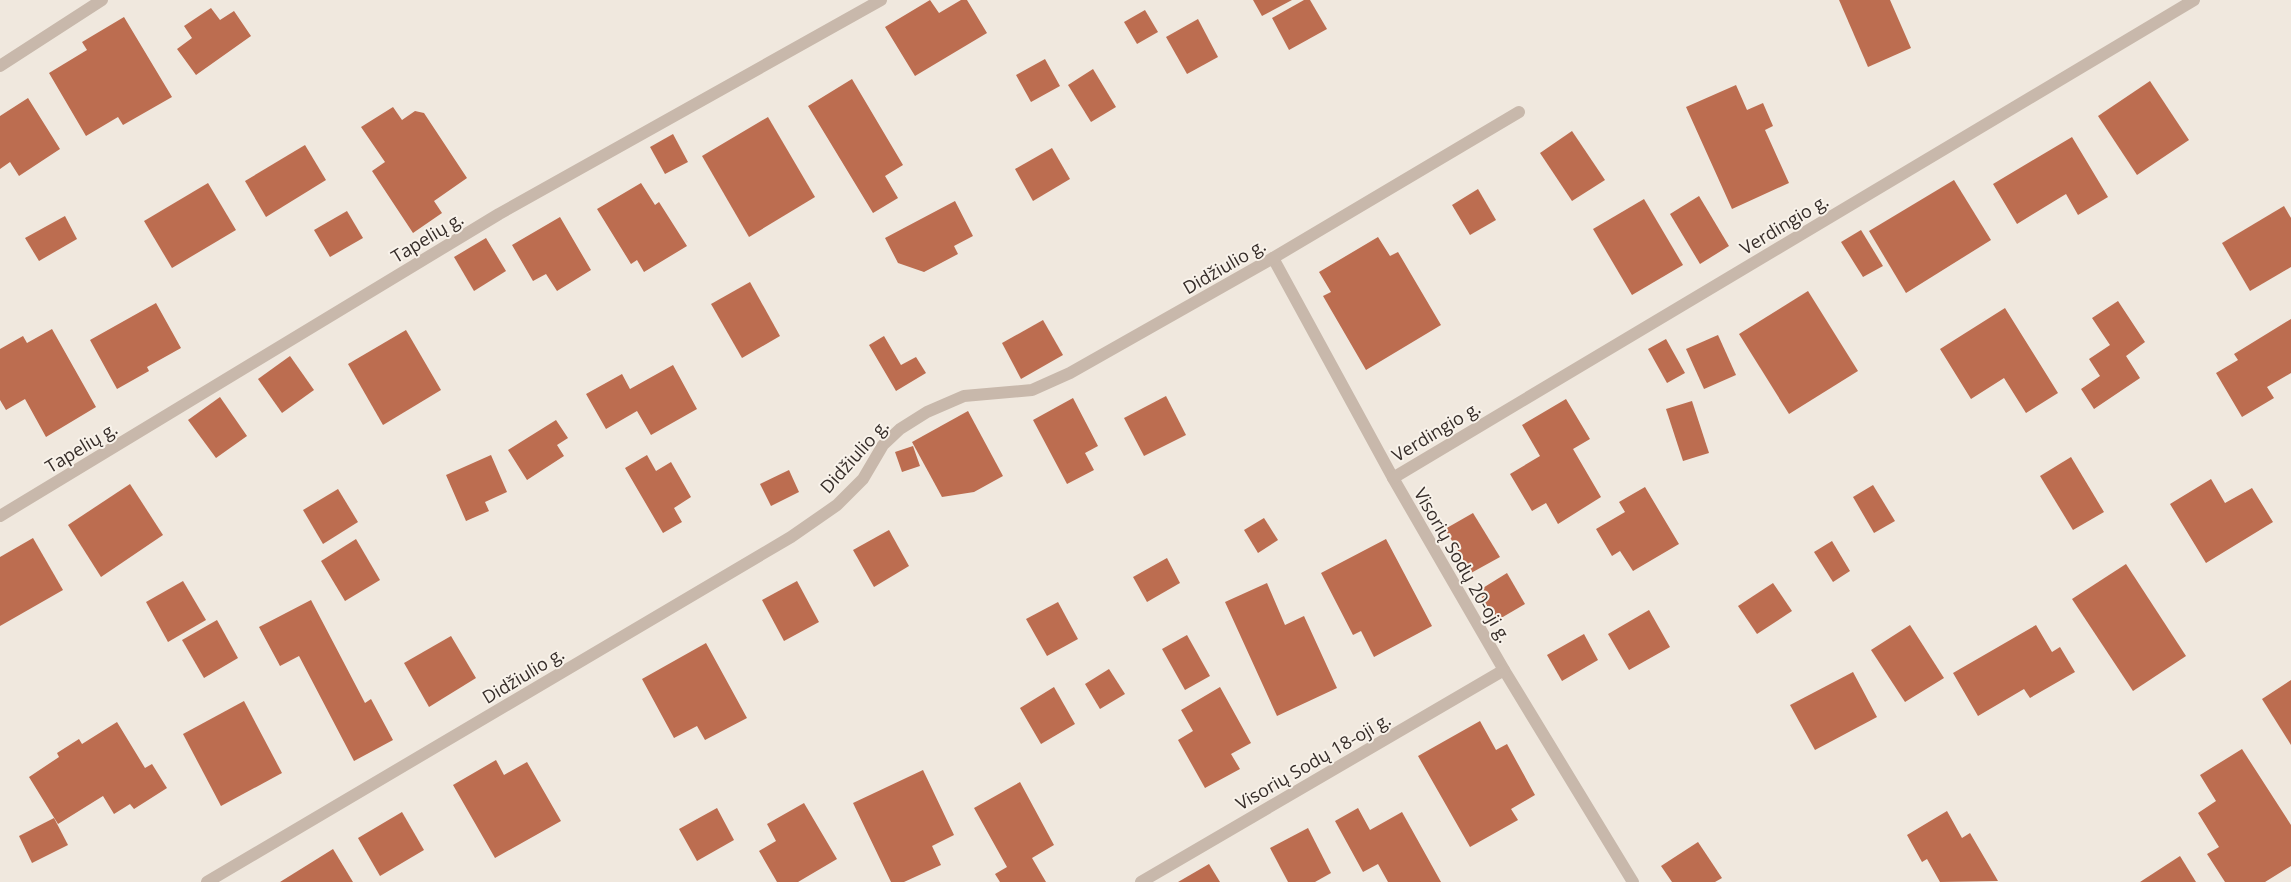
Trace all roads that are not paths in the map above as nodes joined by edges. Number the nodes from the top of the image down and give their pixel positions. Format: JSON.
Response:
{"nodes":[{"id":1,"x":102,"y":0,"type":"edge"},
{"id":2,"x":881,"y":0,"type":"edge"},
{"id":3,"x":2194,"y":0,"type":"edge"},
{"id":4,"x":0,"y":66,"type":"edge"},
{"id":5,"x":1519,"y":112,"type":"dead end"},
{"id":6,"x":1273,"y":258,"type":"junction"},
{"id":7,"x":1393,"y":478,"type":"junction"},
{"id":8,"x":0,"y":516,"type":"edge"},
{"id":9,"x":1504,"y":670,"type":"junction"},
{"id":10,"x":207,"y":882,"type":"edge"},
{"id":11,"x":1141,"y":882,"type":"edge"},
{"id":12,"x":1633,"y":882,"type":"edge"}],
"edges":[{"from":1,"to":4,"type":"street"},
{"from":2,"to":8,"type":"street","name":"Tapelių g."},
{"from":3,"to":7,"type":"street","name":"Verdingio g."},
{"from":5,"to":6,"type":"street","name":"Didžiulio g."},
{"from":6,"to":7,"type":"street","name":"Visorių Sodų 20-oji g."},
{"from":6,"to":10,"type":"street","name":"Didžiulio g."},
{"from":7,"to":9,"type":"street","name":"Visorių Sodų 20-oji g."},
{"from":9,"to":11,"type":"street","name":"Visorių Sodų 18-oji g."},
{"from":9,"to":12,"type":"street","name":"Visorių Sodų 20-oji g."}]}
